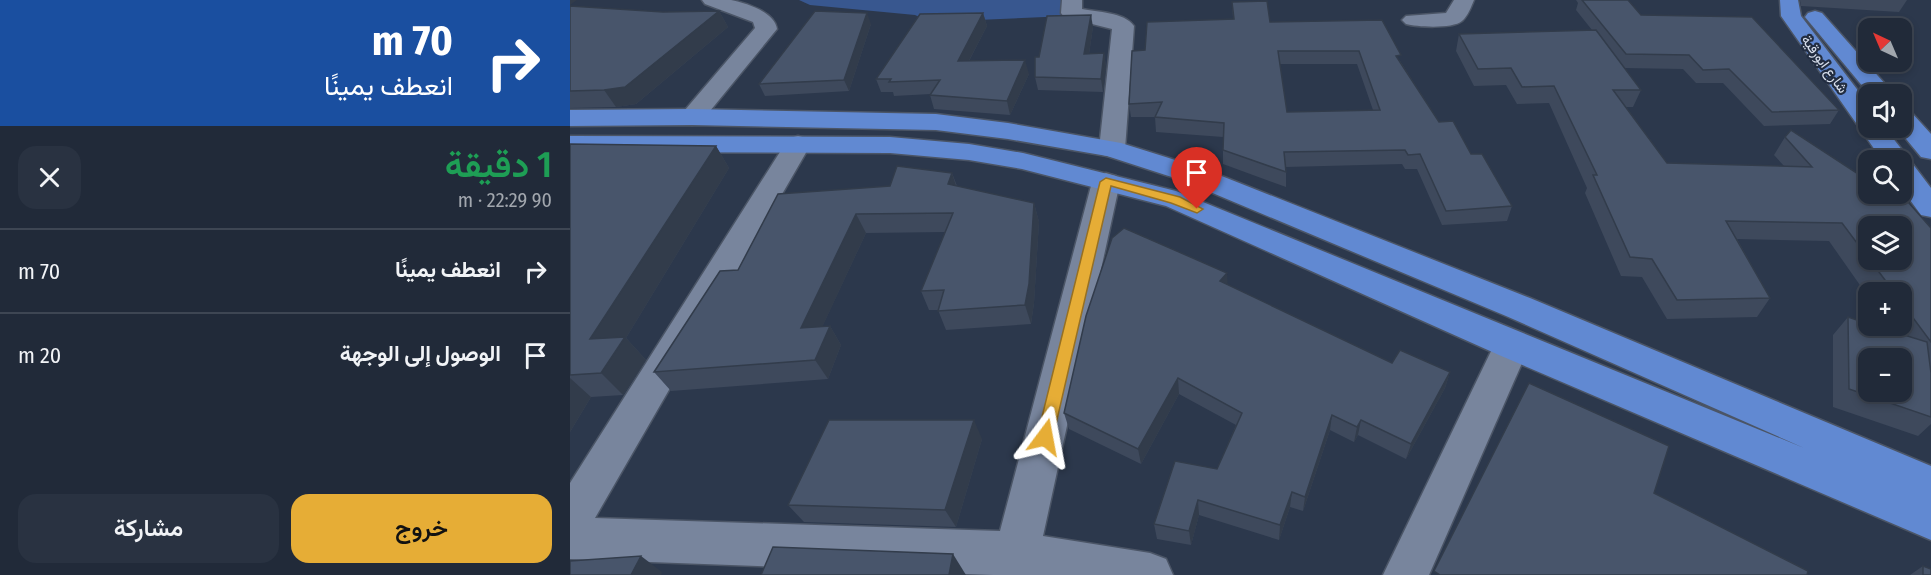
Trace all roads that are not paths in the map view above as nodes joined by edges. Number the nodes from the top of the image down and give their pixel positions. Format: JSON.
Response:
{"nodes":[{"id":1,"x":712,"y":0,"type":"edge"},
{"id":2,"x":1072,"y":0,"type":"edge"},
{"id":3,"x":1464,"y":0,"type":"edge"},
{"id":4,"x":1788,"y":1,"type":"edge"},
{"id":5,"x":1413,"y":20,"type":"dead end"},
{"id":6,"x":1873,"y":84,"type":"edge"},
{"id":7,"x":1858,"y":108,"type":"edge"},
{"id":8,"x":692,"y":117,"type":"junction"},
{"id":9,"x":570,"y":118,"type":"edge"},
{"id":10,"x":1912,"y":129,"type":"edge"},
{"id":11,"x":570,"y":144,"type":"edge"},
{"id":12,"x":798,"y":144,"type":"junction"},
{"id":13,"x":1931,"y":151,"type":"edge"},
{"id":14,"x":1109,"y":165,"type":"junction"},
{"id":15,"x":1912,"y":182,"type":"edge"},
{"id":16,"x":1931,"y":208,"type":"edge"},
{"id":17,"x":1512,"y":345,"type":"junction"},
{"id":18,"x":1931,"y":485,"type":"edge"},
{"id":19,"x":1931,"y":520,"type":"edge"},
{"id":20,"x":570,"y":521,"type":"edge"},
{"id":21,"x":570,"y":538,"type":"edge"},
{"id":22,"x":1016,"y":564,"type":"edge"},
{"id":23,"x":1150,"y":575,"type":"edge"},
{"id":24,"x":1406,"y":575,"type":"edge"}],
"edges":[{"from":1,"to":8,"type":"street"},
{"from":2,"to":14,"type":"street"},
{"from":3,"to":5,"type":"street"},
{"from":4,"to":6,"type":"main road","name":"شارع ابورقية"},
{"from":4,"to":7,"type":"main road","name":"شارع ابورقية"},
{"from":8,"to":9,"type":"main road"},
{"from":8,"to":14,"type":"main road"},
{"from":10,"to":13,"type":"main road"},
{"from":11,"to":12,"type":"main road"},
{"from":12,"to":14,"type":"main road"},
{"from":12,"to":20,"type":"street"},
{"from":14,"to":17,"type":"main road"},
{"from":14,"to":18,"type":"main road"},
{"from":14,"to":22,"type":"street"},
{"from":15,"to":16,"type":"main road"},
{"from":17,"to":19,"type":"main road"},
{"from":17,"to":24,"type":"street"},
{"from":21,"to":22,"type":"street"},
{"from":22,"to":23,"type":"street"}]}
